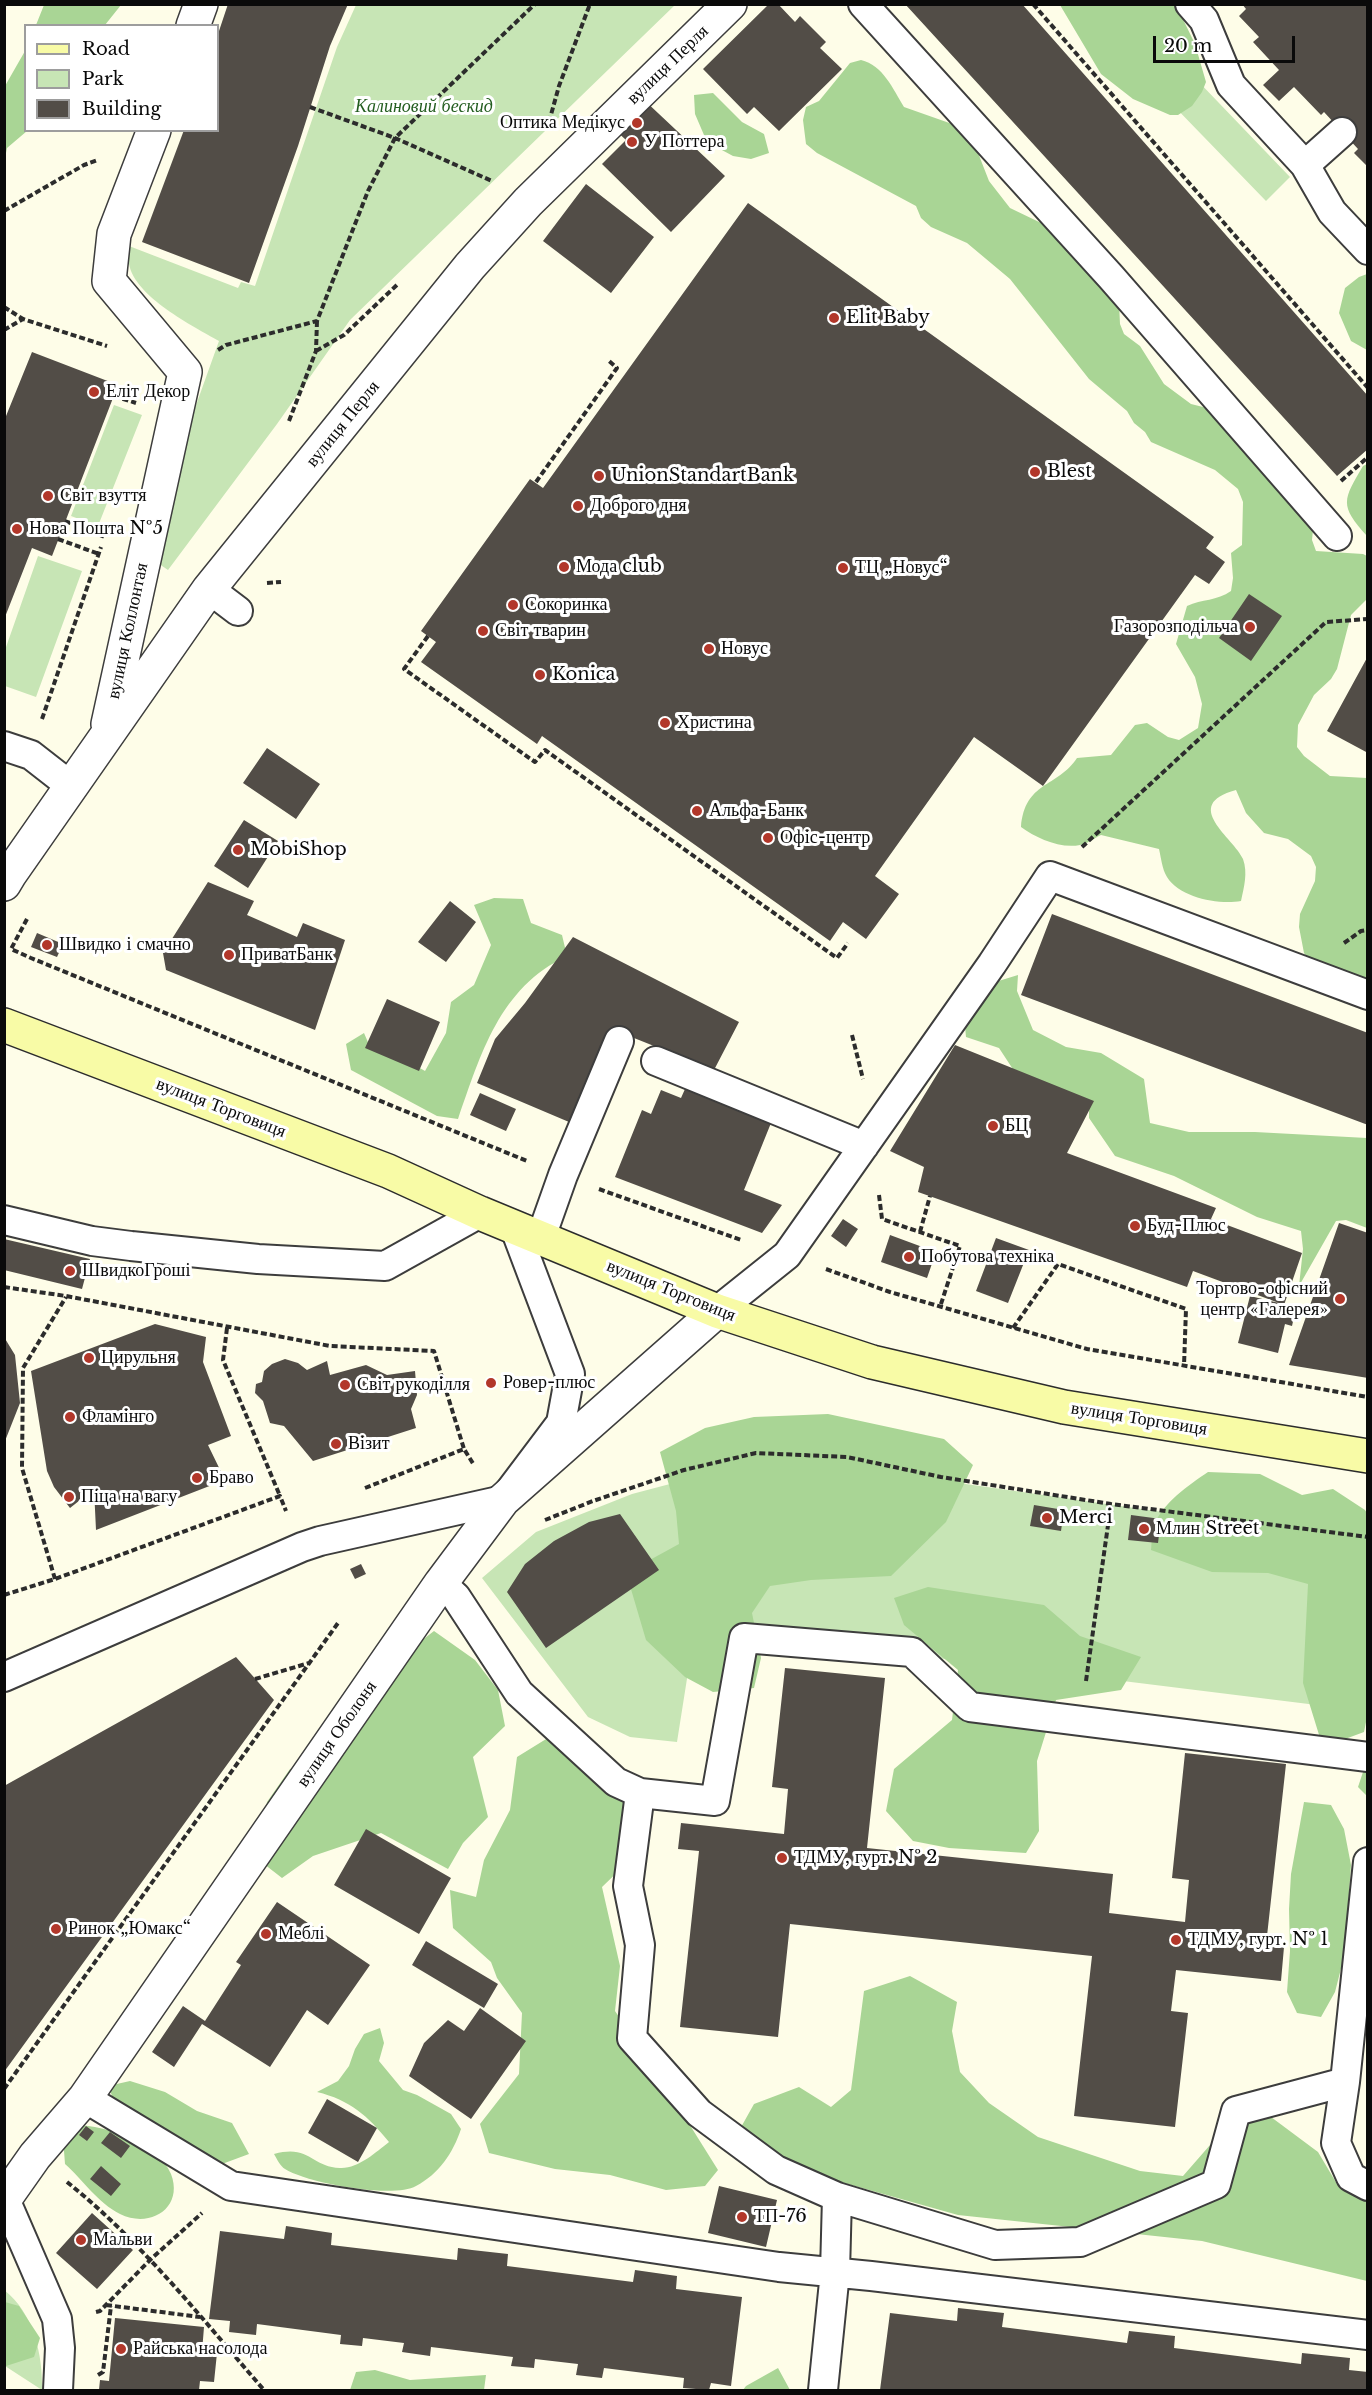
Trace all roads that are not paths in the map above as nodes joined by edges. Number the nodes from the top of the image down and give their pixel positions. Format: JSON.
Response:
{"nodes":[{"id":1,"x":201,"y":4,"type":"edge"},
{"id":2,"x":730,"y":4,"type":"edge"},
{"id":3,"x":863,"y":4,"type":"edge"},
{"id":4,"x":1190,"y":4,"type":"edge"},
{"id":5,"x":194,"y":24,"type":"edge"},
{"id":6,"x":1342,"y":132,"type":"dead end"},
{"id":7,"x":152,"y":136,"type":"edge"},
{"id":8,"x":1305,"y":165,"type":"junction"},
{"id":9,"x":1368,"y":250,"type":"edge"},
{"id":10,"x":1337,"y":536,"type":"dead end"},
{"id":11,"x":209,"y":589,"type":"junction"},
{"id":12,"x":238,"y":611,"type":"dead end"},
{"id":13,"x":104,"y":739,"type":"junction"},
{"id":14,"x":18,"y":751,"type":"edge"},
{"id":15,"x":72,"y":788,"type":"junction"},
{"id":16,"x":4,"y":885,"type":"edge"},
{"id":17,"x":1368,"y":994,"type":"edge"},
{"id":18,"x":4,"y":1025,"type":"edge"},
{"id":19,"x":619,"y":1041,"type":"dead end"},
{"id":20,"x":656,"y":1062,"type":"dead end"},
{"id":21,"x":856,"y":1157,"type":"junction"},
{"id":22,"x":480,"y":1213,"type":"junction"},
{"id":23,"x":4,"y":1220,"type":"edge"},
{"id":24,"x":527,"y":1232,"type":"junction"},
{"id":25,"x":717,"y":1311,"type":"junction"},
{"id":26,"x":1368,"y":1456,"type":"edge"},
{"id":27,"x":503,"y":1500,"type":"junction"},
{"id":28,"x":441,"y":1582,"type":"junction"},
{"id":29,"x":4,"y":1677,"type":"edge"},
{"id":30,"x":1368,"y":1757,"type":"edge"},
{"id":31,"x":640,"y":1793,"type":"junction"},
{"id":32,"x":1368,"y":1862,"type":"edge"},
{"id":33,"x":1345,"y":2082,"type":"junction"},
{"id":34,"x":85,"y":2098,"type":"junction"},
{"id":35,"x":1368,"y":2187,"type":"edge"},
{"id":36,"x":837,"y":2197,"type":"junction"},
{"id":37,"x":5,"y":2200,"type":"edge"},
{"id":38,"x":835,"y":2272,"type":"junction"},
{"id":39,"x":1368,"y":2335,"type":"edge"},
{"id":40,"x":58,"y":2391,"type":"edge"},
{"id":41,"x":823,"y":2391,"type":"edge"}],
"edges":[{"from":1,"to":5,"type":"street"},
{"from":2,"to":11,"type":"street","name":"вулиця Перля"},
{"from":3,"to":10,"type":"lane"},
{"from":4,"to":8,"type":"lane"},
{"from":6,"to":8,"type":"lane"},
{"from":7,"to":13,"type":"street","name":"вулиця Коллонтая"},
{"from":8,"to":9,"type":"lane"},
{"from":11,"to":12,"type":"lane"},
{"from":11,"to":13,"type":"street","name":"вулиця Перля"},
{"from":13,"to":15,"type":"street","name":"вулиця Перля"},
{"from":14,"to":15,"type":"lane"},
{"from":15,"to":16,"type":"street","name":"вулиця Перля"},
{"from":17,"to":21,"type":"lane"},
{"from":18,"to":22,"type":"main road","name":"вулиця Торговиця"},
{"from":19,"to":24,"type":"lane"},
{"from":20,"to":21,"type":"lane"},
{"from":21,"to":25,"type":"lane"},
{"from":22,"to":23,"type":"lane"},
{"from":22,"to":24,"type":"main road","name":"вулиця Торговиця"},
{"from":24,"to":25,"type":"main road","name":"вулиця Торговиця"},
{"from":24,"to":27,"type":"lane"},
{"from":25,"to":26,"type":"main road","name":"вулиця Торговиця"},
{"from":25,"to":27,"type":"street","name":"вулиця Оболоня"},
{"from":27,"to":28,"type":"street","name":"вулиця Оболоня"},
{"from":27,"to":29,"type":"lane"},
{"from":28,"to":31,"type":"lane"},
{"from":28,"to":34,"type":"street","name":"вулиця Оболоня"},
{"from":30,"to":31,"type":"lane"},
{"from":31,"to":36,"type":"lane"},
{"from":32,"to":33,"type":"lane"},
{"from":33,"to":35,"type":"lane"},
{"from":33,"to":36,"type":"lane"},
{"from":34,"to":37,"type":"street","name":"вулиця Оболоня"},
{"from":34,"to":38,"type":"lane"},
{"from":36,"to":38,"type":"lane"},
{"from":37,"to":40,"type":"lane"},
{"from":38,"to":39,"type":"lane"},
{"from":38,"to":41,"type":"lane"}]}
